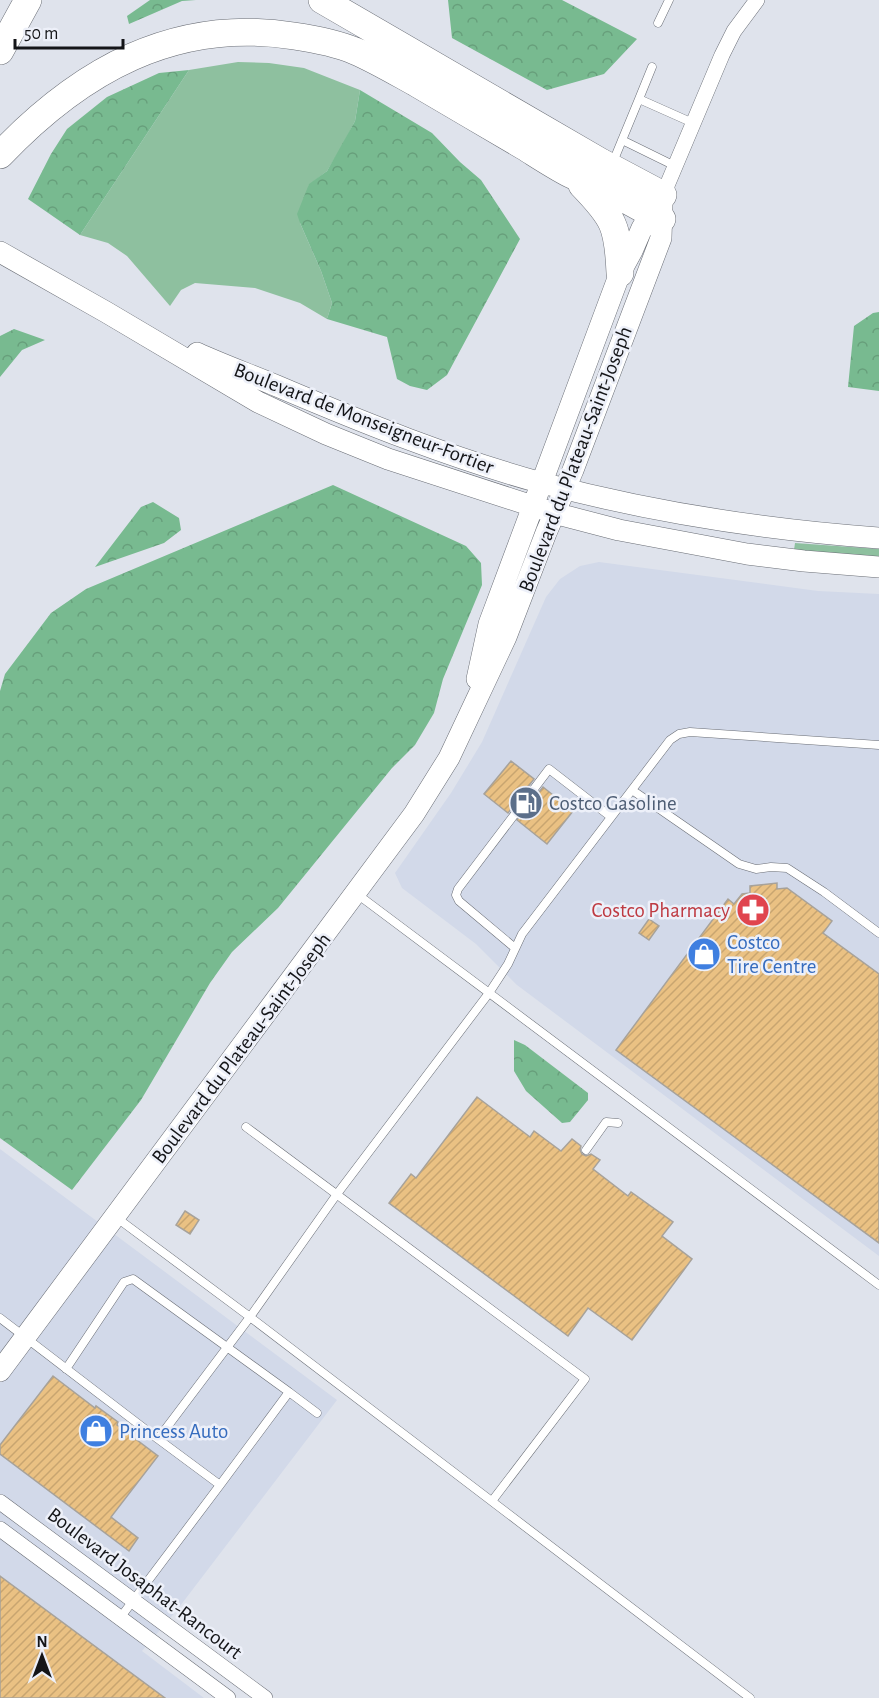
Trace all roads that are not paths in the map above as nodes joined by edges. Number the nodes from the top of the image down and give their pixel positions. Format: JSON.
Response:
{"nodes":[{"id":1,"x":28,"y":0,"type":"edge"},
{"id":2,"x":322,"y":0,"type":"edge"},
{"id":3,"x":669,"y":0,"type":"edge"},
{"id":4,"x":757,"y":0,"type":"edge"},
{"id":5,"x":658,"y":22,"type":"dead end"},
{"id":6,"x":0,"y":51,"type":"edge"},
{"id":7,"x":652,"y":67,"type":"dead end"},
{"id":8,"x":639,"y":99,"type":"junction"},
{"id":9,"x":693,"y":123,"type":"junction"},
{"id":10,"x":622,"y":140,"type":"junction"},
{"id":11,"x":0,"y":155,"type":"edge"},
{"id":12,"x":675,"y":166,"type":"junction"},
{"id":13,"x":611,"y":167,"type":"junction"},
{"id":14,"x":573,"y":176,"type":"junction"},
{"id":15,"x":658,"y":209,"type":"junction"},
{"id":16,"x":0,"y":252,"type":"edge"},
{"id":17,"x":620,"y":273,"type":"junction"},
{"id":18,"x":106,"y":312,"type":"junction"},
{"id":19,"x":542,"y":483,"type":"junction"},
{"id":20,"x":565,"y":489,"type":"junction"},
{"id":21,"x":533,"y":507,"type":"junction"},
{"id":22,"x":555,"y":513,"type":"junction"},
{"id":23,"x":879,"y":538,"type":"edge"},
{"id":24,"x":879,"y":567,"type":"edge"},
{"id":25,"x":468,"y":717,"type":"junction"},
{"id":26,"x":879,"y":745,"type":"edge"},
{"id":27,"x":632,"y":790,"type":"junction"},
{"id":28,"x":611,"y":817,"type":"junction"},
{"id":29,"x":355,"y":893,"type":"junction"},
{"id":30,"x":879,"y":933,"type":"edge"},
{"id":31,"x":515,"y":948,"type":"junction"},
{"id":32,"x":489,"y":993,"type":"junction"},
{"id":33,"x":618,"y":1123,"type":"dead end"},
{"id":34,"x":246,"y":1127,"type":"dead end"},
{"id":35,"x":586,"y":1150,"type":"dead end"},
{"id":36,"x":337,"y":1194,"type":"junction"},
{"id":37,"x":116,"y":1217,"type":"junction"},
{"id":38,"x":879,"y":1274,"type":"edge"},
{"id":39,"x":876,"y":1283,"type":"edge"},
{"id":40,"x":250,"y":1317,"type":"junction"},
{"id":41,"x":0,"y":1318,"type":"edge"},
{"id":42,"x":26,"y":1337,"type":"junction"},
{"id":43,"x":227,"y":1348,"type":"junction"},
{"id":44,"x":66,"y":1369,"type":"junction"},
{"id":45,"x":0,"y":1371,"type":"edge"},
{"id":46,"x":289,"y":1392,"type":"junction"},
{"id":47,"x":317,"y":1413,"type":"dead end"},
{"id":48,"x":158,"y":1439,"type":"junction"},
{"id":49,"x":220,"y":1485,"type":"junction"},
{"id":50,"x":492,"y":1501,"type":"junction"},
{"id":51,"x":0,"y":1502,"type":"edge"},
{"id":52,"x":0,"y":1528,"type":"edge"},
{"id":53,"x":133,"y":1601,"type":"junction"},
{"id":54,"x":120,"y":1618,"type":"junction"},
{"id":55,"x":228,"y":1698,"type":"edge"},
{"id":56,"x":265,"y":1698,"type":"edge"},
{"id":57,"x":750,"y":1698,"type":"edge"}],
"edges":[{"from":1,"to":6,"type":"highway"},
{"from":2,"to":13,"type":"highway"},
{"from":3,"to":5,"type":"lane"},
{"from":4,"to":9,"type":"street","name":"Boulevard du Plateau-Saint-Joseph"},
{"from":7,"to":8,"type":"lane"},
{"from":8,"to":9,"type":"lane"},
{"from":8,"to":10,"type":"lane"},
{"from":9,"to":12,"type":"street","name":"Boulevard du Plateau-Saint-Joseph"},
{"from":10,"to":12,"type":"lane"},
{"from":10,"to":13,"type":"lane"},
{"from":11,"to":14,"type":"highway"},
{"from":12,"to":15,"type":"street","name":"Boulevard du Plateau-Saint-Joseph"},
{"from":13,"to":15,"type":"highway"},
{"from":14,"to":15,"type":"highway"},
{"from":14,"to":17,"type":"highway"},
{"from":15,"to":17,"type":"street","name":"Boulevard du Plateau-Saint-Joseph"},
{"from":15,"to":20,"type":"street","name":"Boulevard du Plateau-Saint-Joseph"},
{"from":16,"to":18,"type":"street","name":"Boulevard de Monseigneur-Fortier"},
{"from":17,"to":19,"type":"street","name":"Boulevard du Plateau-Saint-Joseph"},
{"from":18,"to":19,"type":"street","name":"Boulevard de Monseigneur-Fortier"},
{"from":18,"to":21,"type":"street","name":"Boulevard de Monseigneur-Fortier"},
{"from":19,"to":20,"type":"street","name":"Boulevard de Monseigneur-Fortier"},
{"from":19,"to":21,"type":"street","name":"Boulevard du Plateau-Saint-Joseph"},
{"from":20,"to":22,"type":"street","name":"Boulevard du Plateau-Saint-Joseph"},
{"from":20,"to":23,"type":"street","name":"Boulevard de Monseigneur-Fortier"},
{"from":21,"to":22,"type":"street","name":"Boulevard de Monseigneur-Fortier"},
{"from":21,"to":25,"type":"street","name":"Boulevard du Plateau-Saint-Joseph"},
{"from":22,"to":24,"type":"street","name":"Boulevard de Monseigneur-Fortier"},
{"from":22,"to":25,"type":"street","name":"Boulevard du Plateau-Saint-Joseph"},
{"from":25,"to":29,"type":"street","name":"Boulevard du Plateau-Saint-Joseph"},
{"from":26,"to":27,"type":"lane"},
{"from":27,"to":28,"type":"lane"},
{"from":27,"to":30,"type":"lane"},
{"from":28,"to":31,"type":"lane"},
{"from":28,"to":31,"type":"lane"},
{"from":29,"to":32,"type":"lane"},
{"from":29,"to":37,"type":"street","name":"Boulevard du Plateau-Saint-Joseph"},
{"from":31,"to":32,"type":"lane"},
{"from":32,"to":36,"type":"lane"},
{"from":32,"to":39,"type":"lane"},
{"from":33,"to":35,"type":"lane"},
{"from":34,"to":36,"type":"lane"},
{"from":36,"to":40,"type":"lane"},
{"from":36,"to":50,"type":"lane"},
{"from":37,"to":40,"type":"lane"},
{"from":37,"to":42,"type":"street","name":"Boulevard du Plateau-Saint-Joseph"},
{"from":38,"to":39,"type":"lane"},
{"from":40,"to":43,"type":"lane"},
{"from":40,"to":50,"type":"lane"},
{"from":41,"to":42,"type":"lane"},
{"from":42,"to":44,"type":"lane"},
{"from":42,"to":45,"type":"street","name":"Boulevard du Plateau-Saint-Joseph"},
{"from":43,"to":44,"type":"lane"},
{"from":43,"to":46,"type":"lane"},
{"from":43,"to":48,"type":"lane"},
{"from":44,"to":48,"type":"lane"},
{"from":46,"to":47,"type":"lane"},
{"from":46,"to":49,"type":"lane"},
{"from":48,"to":49,"type":"lane"},
{"from":49,"to":53,"type":"lane"},
{"from":50,"to":57,"type":"lane"},
{"from":51,"to":53,"type":"street","name":"Boulevard Josaphat-Rancourt"},
{"from":52,"to":54,"type":"street","name":"Boulevard Josaphat-Rancourt"},
{"from":53,"to":54,"type":"lane"},
{"from":53,"to":56,"type":"street","name":"Boulevard Josaphat-Rancourt"},
{"from":54,"to":55,"type":"street","name":"Boulevard Josaphat-Rancourt"}]}
